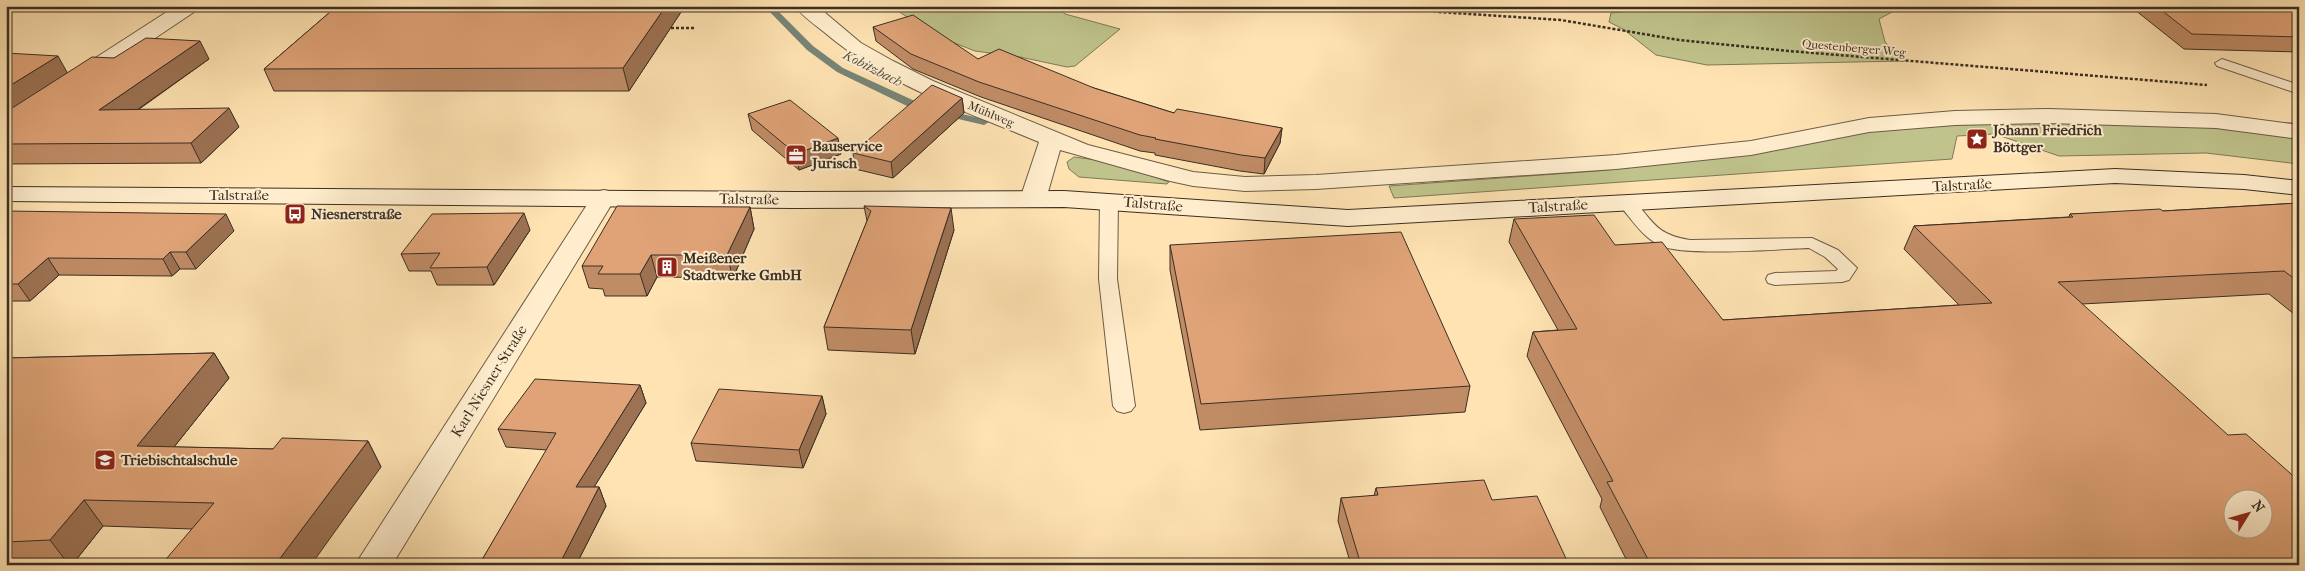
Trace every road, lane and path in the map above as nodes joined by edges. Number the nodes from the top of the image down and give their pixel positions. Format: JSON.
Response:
{"nodes":[{"id":1,"x":190,"y":6,"type":"edge"},
{"id":2,"x":805,"y":6,"type":"edge"},
{"id":3,"x":1410,"y":6,"type":"edge"},
{"id":4,"x":671,"y":28,"type":"dead end"},
{"id":5,"x":696,"y":28,"type":"dead end"},
{"id":6,"x":2222,"y":63,"type":"dead end"},
{"id":7,"x":2211,"y":86,"type":"dead end"},
{"id":8,"x":65,"y":89,"type":"edge"},
{"id":9,"x":2299,"y":90,"type":"edge"},
{"id":10,"x":2299,"y":132,"type":"edge"},
{"id":11,"x":1052,"y":139,"type":"junction"},
{"id":12,"x":1193,"y":179,"type":"joint"},
{"id":13,"x":2299,"y":188,"type":"edge"},
{"id":14,"x":6,"y":194,"type":"edge"},
{"id":15,"x":604,"y":197,"type":"junction"},
{"id":16,"x":1033,"y":199,"type":"junction"},
{"id":17,"x":1109,"y":200,"type":"junction"},
{"id":18,"x":1627,"y":203,"type":"junction"},
{"id":19,"x":1775,"y":279,"type":"dead end"},
{"id":20,"x":1124,"y":406,"type":"dead end"},
{"id":21,"x":374,"y":565,"type":"edge"}],
"edges":[{"from":1,"to":8,"type":"street"},
{"from":2,"to":11,"type":"street","name":"Mühlweg"},
{"from":3,"to":7,"type":"path","name":"Questenberger Weg"},
{"from":4,"to":5,"type":"path"},
{"from":6,"to":9,"type":"lane"},
{"from":10,"to":12,"type":"street","name":"Talstraße"},
{"from":11,"to":12,"type":"street","name":"Mühlweg"},
{"from":11,"to":16,"type":"street"},
{"from":13,"to":18,"type":"street","name":"Talstraße"},
{"from":14,"to":15,"type":"street","name":"Talstraße"},
{"from":15,"to":16,"type":"street","name":"Talstraße"},
{"from":15,"to":21,"type":"street","name":"Karl-Niesner-Straße"},
{"from":16,"to":17,"type":"street","name":"Talstraße"},
{"from":17,"to":18,"type":"street","name":"Talstraße"},
{"from":17,"to":20,"type":"lane"},
{"from":18,"to":19,"type":"lane"}]}
